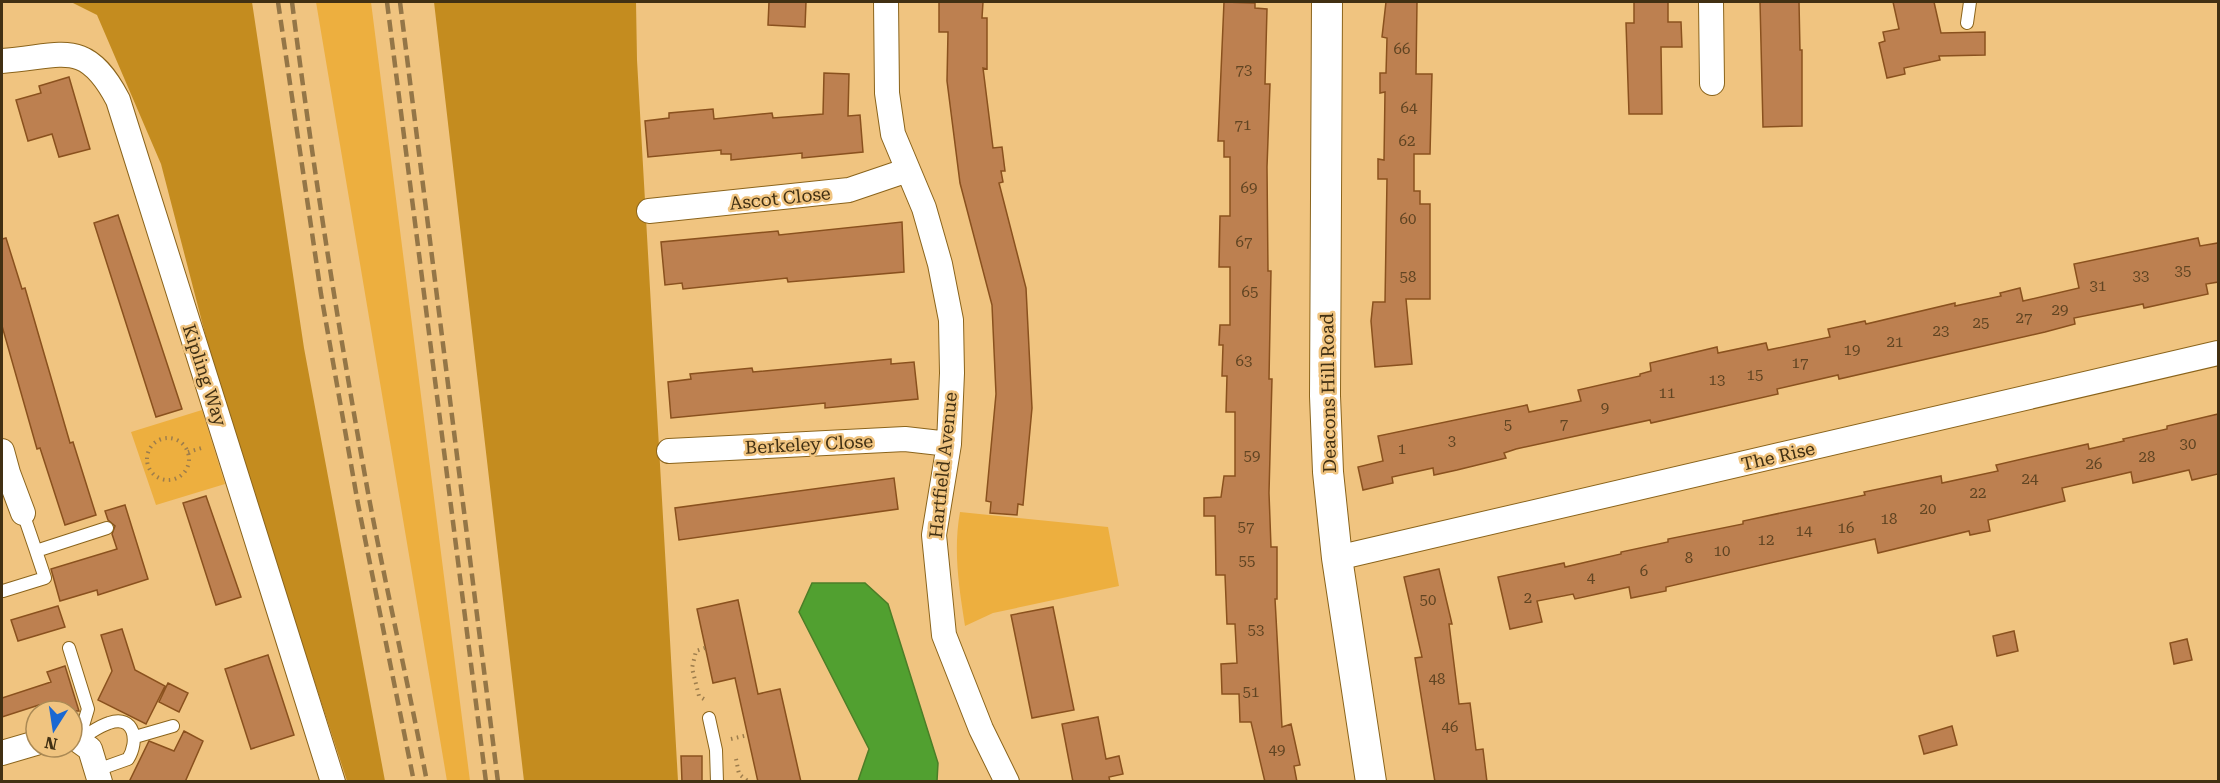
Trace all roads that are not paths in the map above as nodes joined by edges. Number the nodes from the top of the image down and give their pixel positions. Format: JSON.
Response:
{"nodes":[{"id":1,"x":886,"y":2,"type":"edge"},
{"id":2,"x":1327,"y":2,"type":"edge"},
{"id":3,"x":1711,"y":2,"type":"edge"},
{"id":4,"x":1970,"y":2,"type":"edge"},
{"id":5,"x":1967,"y":23,"type":"dead end"},
{"id":6,"x":2,"y":61,"type":"edge"},
{"id":7,"x":1712,"y":83,"type":"dead end"},
{"id":8,"x":908,"y":170,"type":"junction"},
{"id":9,"x":649,"y":211,"type":"dead end"},
{"id":10,"x":2218,"y":353,"type":"edge"},
{"id":11,"x":949,"y":444,"type":"junction"},
{"id":12,"x":669,"y":451,"type":"dead end"},
{"id":13,"x":4,"y":466,"type":"edge"},
{"id":14,"x":23,"y":513,"type":"joint"},
{"id":15,"x":107,"y":528,"type":"dead end"},
{"id":16,"x":36,"y":551,"type":"junction"},
{"id":17,"x":1337,"y":558,"type":"junction"},
{"id":18,"x":3,"y":591,"type":"dead end"},
{"id":19,"x":69,"y":648,"type":"dead end"},
{"id":20,"x":709,"y":718,"type":"dead end"},
{"id":21,"x":84,"y":719,"type":"edge"},
{"id":22,"x":173,"y":726,"type":"dead end"},
{"id":23,"x":84,"y":734,"type":"edge"},
{"id":24,"x":135,"y":736,"type":"junction"},
{"id":25,"x":84,"y":744,"type":"edge"},
{"id":26,"x":24,"y":747,"type":"edge"},
{"id":27,"x":2,"y":753,"type":"edge"},
{"id":28,"x":98,"y":776,"type":"edge"},
{"id":29,"x":333,"y":782,"type":"edge"},
{"id":30,"x":717,"y":782,"type":"edge"},
{"id":31,"x":1007,"y":782,"type":"edge"},
{"id":32,"x":1371,"y":782,"type":"edge"}],
"edges":[{"from":1,"to":8,"type":"street","name":"Hartfield Avenue"},
{"from":2,"to":17,"type":"street","name":"Deacons Hill Road"},
{"from":3,"to":7,"type":"street"},
{"from":4,"to":5,"type":"lane"},
{"from":6,"to":29,"type":"street","name":"Kipling Way"},
{"from":8,"to":9,"type":"street","name":"Ascot Close"},
{"from":8,"to":11,"type":"street","name":"Hartfield Avenue"},
{"from":10,"to":17,"type":"street","name":"The Rise"},
{"from":11,"to":12,"type":"street","name":"Berkeley Close"},
{"from":11,"to":31,"type":"street","name":"Hartfield Avenue"},
{"from":13,"to":14,"type":"street"},
{"from":14,"to":16,"type":"lane"},
{"from":15,"to":16,"type":"lane"},
{"from":16,"to":18,"type":"lane"},
{"from":17,"to":32,"type":"street","name":"Deacons Hill Road"},
{"from":19,"to":21,"type":"lane"},
{"from":20,"to":30,"type":"lane"},
{"from":22,"to":24,"type":"lane"},
{"from":23,"to":24,"type":"lane"},
{"from":24,"to":28,"type":"lane"},
{"from":25,"to":28,"type":"street"},
{"from":26,"to":27,"type":"street"}]}
